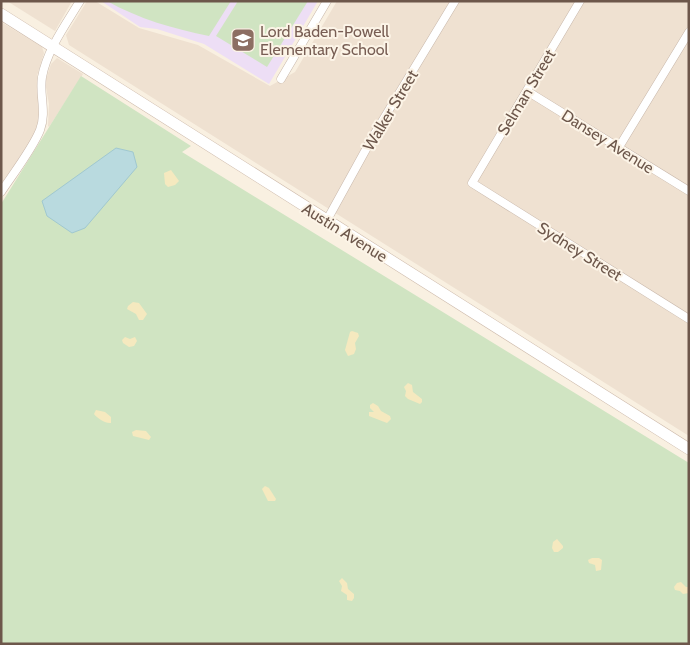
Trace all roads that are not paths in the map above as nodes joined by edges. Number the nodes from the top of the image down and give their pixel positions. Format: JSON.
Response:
{"nodes":[{"id":1,"x":80,"y":1,"type":"edge"},
{"id":2,"x":327,"y":1,"type":"edge"},
{"id":3,"x":455,"y":1,"type":"edge"},
{"id":4,"x":580,"y":1,"type":"edge"},
{"id":5,"x":1,"y":14,"type":"edge"},
{"id":6,"x":689,"y":32,"type":"edge"},
{"id":7,"x":54,"y":46,"type":"junction"},
{"id":8,"x":281,"y":79,"type":"dead end"},
{"id":9,"x":527,"y":91,"type":"junction"},
{"id":10,"x":619,"y":147,"type":"junction"},
{"id":11,"x":472,"y":183,"type":"joint"},
{"id":12,"x":689,"y":191,"type":"edge"},
{"id":13,"x":1,"y":192,"type":"edge"},
{"id":14,"x":327,"y":220,"type":"junction"},
{"id":15,"x":689,"y":319,"type":"edge"},
{"id":16,"x":689,"y":449,"type":"edge"}],
"edges":[{"from":1,"to":7,"type":"street"},
{"from":2,"to":8,"type":"street"},
{"from":3,"to":14,"type":"street","name":"Walker Street"},
{"from":4,"to":9,"type":"street","name":"Selman Street"},
{"from":5,"to":7,"type":"main road","name":"Austin Avenue"},
{"from":6,"to":10,"type":"street"},
{"from":7,"to":13,"type":"street"},
{"from":7,"to":14,"type":"main road","name":"Austin Avenue"},
{"from":9,"to":10,"type":"street","name":"Dansey Avenue"},
{"from":9,"to":11,"type":"street","name":"Selman Street"},
{"from":10,"to":12,"type":"street","name":"Dansey Avenue"},
{"from":11,"to":15,"type":"street","name":"Sydney Street"},
{"from":14,"to":16,"type":"main road","name":"Austin Avenue"}]}
